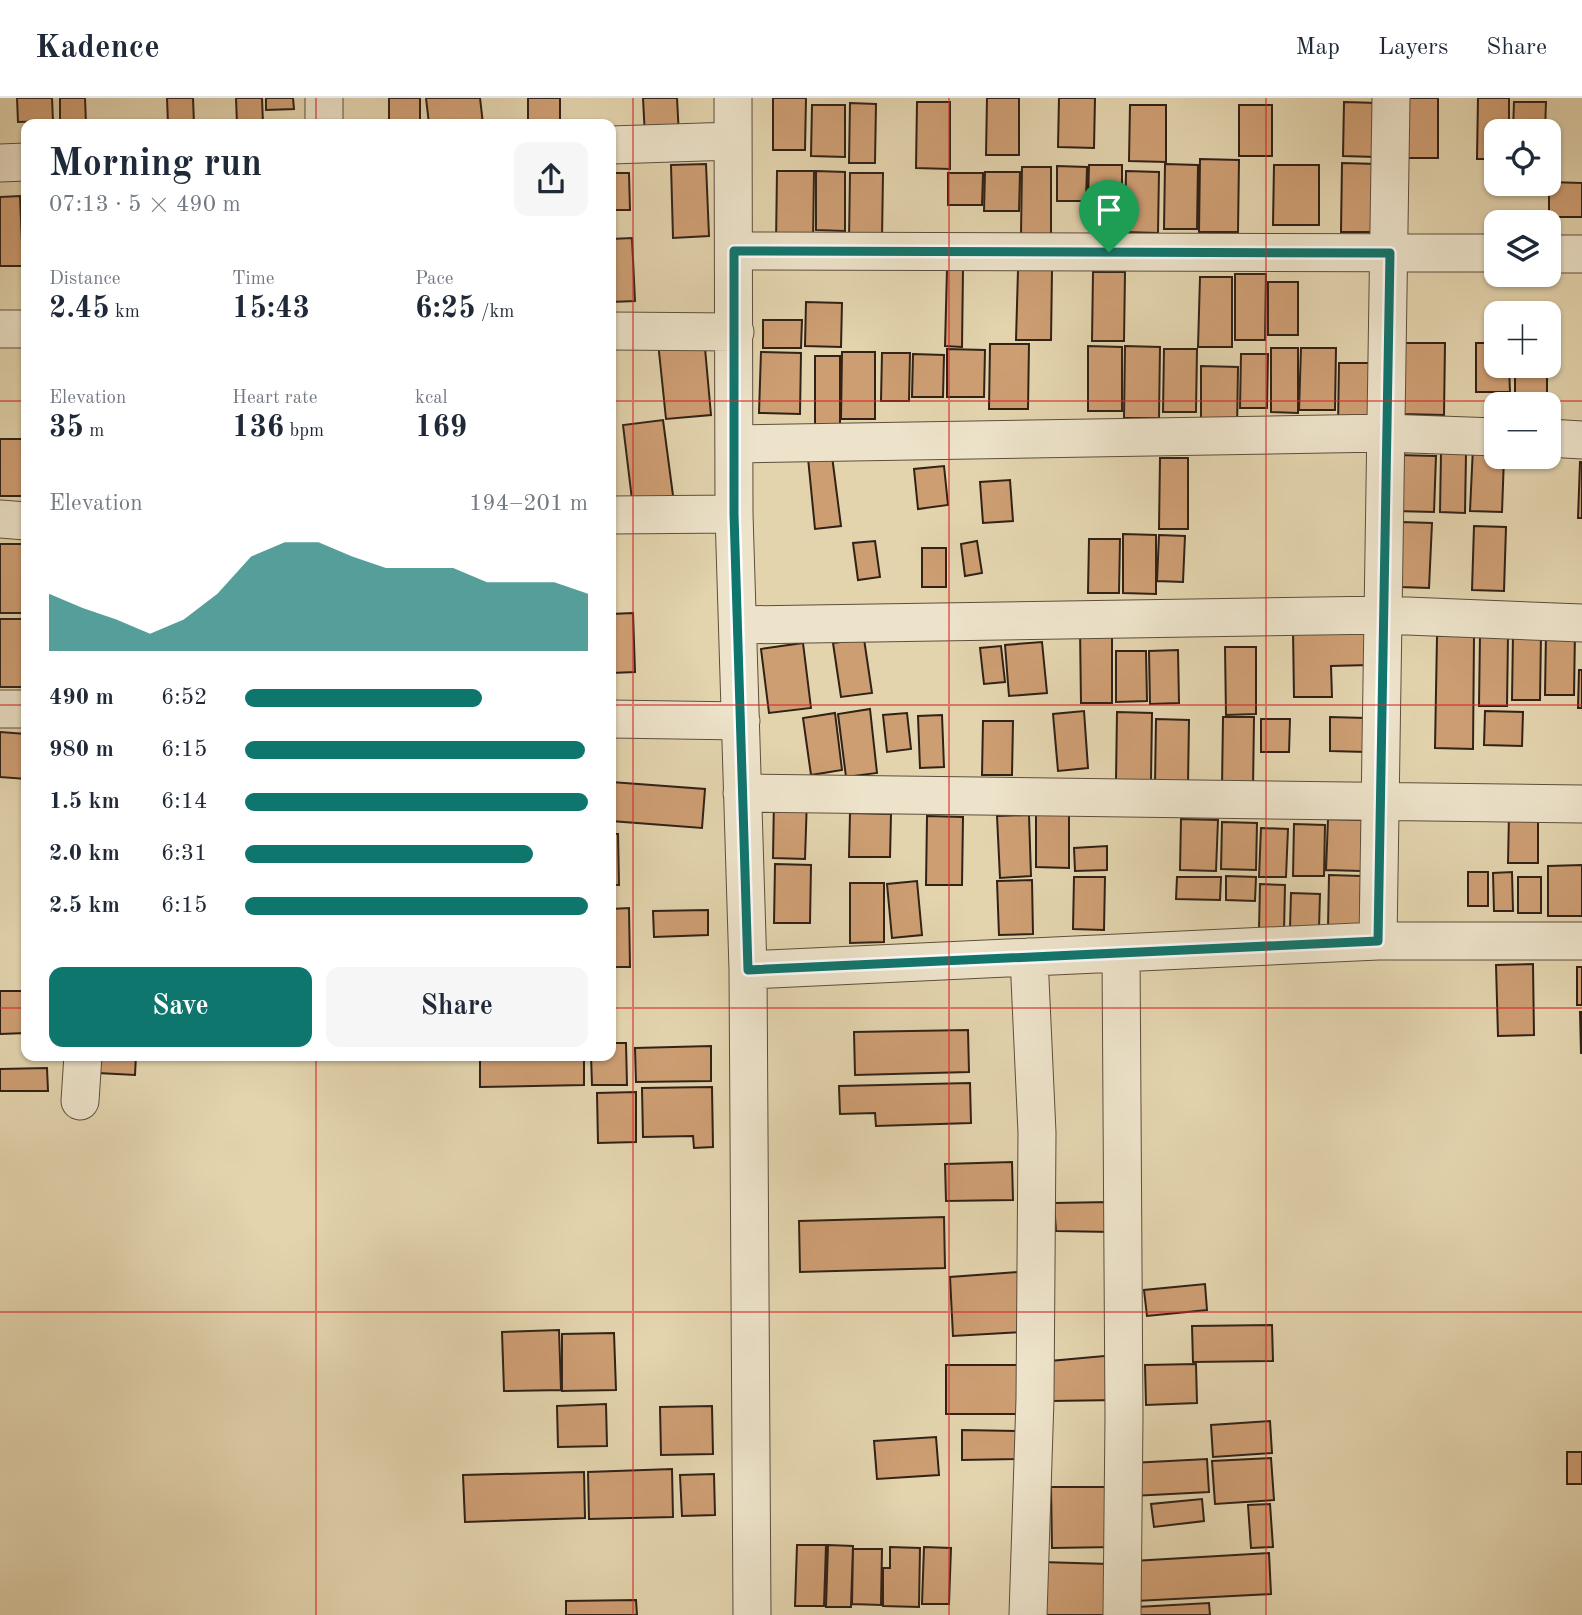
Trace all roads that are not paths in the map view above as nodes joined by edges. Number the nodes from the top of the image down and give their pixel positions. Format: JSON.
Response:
{"nodes":[{"id":1,"x":324,"y":98,"type":"edge"},
{"id":2,"x":733,"y":98,"type":"edge"},
{"id":3,"x":1391,"y":98,"type":"edge"},
{"id":4,"x":324,"y":119,"type":"edge"},
{"id":5,"x":733,"y":141,"type":"junction"},
{"id":6,"x":616,"y":145,"type":"edge"},
{"id":7,"x":21,"y":162,"type":"edge"},
{"id":8,"x":0,"y":163,"type":"edge"},
{"id":9,"x":734,"y":251,"type":"junction"},
{"id":10,"x":1390,"y":253,"type":"junction"},
{"id":11,"x":1484,"y":253,"type":"edge"},
{"id":12,"x":1561,"y":254,"type":"edge"},
{"id":13,"x":1582,"y":254,"type":"edge"},
{"id":14,"x":0,"y":329,"type":"edge"},
{"id":15,"x":21,"y":330,"type":"edge"},
{"id":16,"x":616,"y":331,"type":"edge"},
{"id":17,"x":735,"y":332,"type":"junction"},
{"id":18,"x":1384,"y":433,"type":"junction"},
{"id":19,"x":1484,"y":437,"type":"edge"},
{"id":20,"x":1561,"y":439,"type":"edge"},
{"id":21,"x":1582,"y":440,"type":"edge"},
{"id":22,"x":736,"y":444,"type":"junction"},
{"id":23,"x":734,"y":514,"type":"junction"},
{"id":24,"x":616,"y":515,"type":"edge"},
{"id":25,"x":0,"y":519,"type":"edge"},
{"id":26,"x":21,"y":521,"type":"edge"},
{"id":27,"x":1382,"y":615,"type":"junction"},
{"id":28,"x":1582,"y":623,"type":"edge"},
{"id":29,"x":739,"y":625,"type":"junction"},
{"id":30,"x":0,"y":709,"type":"edge"},
{"id":31,"x":21,"y":709,"type":"edge"},
{"id":32,"x":616,"y":719,"type":"edge"},
{"id":33,"x":741,"y":721,"type":"junction"},
{"id":34,"x":742,"y":793,"type":"junction"},
{"id":35,"x":1381,"y":802,"type":"junction"},
{"id":36,"x":1582,"y":804,"type":"edge"},
{"id":37,"x":1378,"y":941,"type":"junction"},
{"id":38,"x":1582,"y":941,"type":"edge"},
{"id":39,"x":1121,"y":953,"type":"junction"},
{"id":40,"x":1029,"y":957,"type":"junction"},
{"id":41,"x":748,"y":970,"type":"junction"},
{"id":42,"x":83,"y":1061,"type":"edge"},
{"id":43,"x":80,"y":1101,"type":"dead end"},
{"id":44,"x":752,"y":1615,"type":"edge"},
{"id":45,"x":1028,"y":1615,"type":"edge"},
{"id":46,"x":1122,"y":1615,"type":"edge"}],
"edges":[{"from":1,"to":4,"type":"street"},
{"from":2,"to":5,"type":"street"},
{"from":3,"to":10,"type":"street"},
{"from":5,"to":6,"type":"street"},
{"from":5,"to":9,"type":"street"},
{"from":7,"to":8,"type":"street"},
{"from":9,"to":10,"type":"street"},
{"from":9,"to":17,"type":"street"},
{"from":10,"to":11,"type":"street"},
{"from":10,"to":18,"type":"street"},
{"from":12,"to":13,"type":"street"},
{"from":14,"to":15,"type":"street"},
{"from":16,"to":17,"type":"street"},
{"from":17,"to":22,"type":"street"},
{"from":18,"to":19,"type":"street"},
{"from":18,"to":22,"type":"street"},
{"from":18,"to":27,"type":"street"},
{"from":20,"to":21,"type":"street"},
{"from":22,"to":23,"type":"street"},
{"from":23,"to":24,"type":"street"},
{"from":23,"to":29,"type":"street"},
{"from":25,"to":26,"type":"street"},
{"from":27,"to":28,"type":"street"},
{"from":27,"to":29,"type":"street"},
{"from":27,"to":35,"type":"street"},
{"from":29,"to":33,"type":"street"},
{"from":30,"to":31,"type":"street"},
{"from":32,"to":33,"type":"street"},
{"from":33,"to":34,"type":"street"},
{"from":34,"to":35,"type":"street"},
{"from":34,"to":41,"type":"street"},
{"from":35,"to":36,"type":"street"},
{"from":35,"to":37,"type":"street"},
{"from":37,"to":38,"type":"street"},
{"from":37,"to":39,"type":"street"},
{"from":39,"to":40,"type":"street"},
{"from":39,"to":46,"type":"street"},
{"from":40,"to":41,"type":"street"},
{"from":40,"to":45,"type":"street"},
{"from":41,"to":44,"type":"street"},
{"from":42,"to":43,"type":"street"}]}
